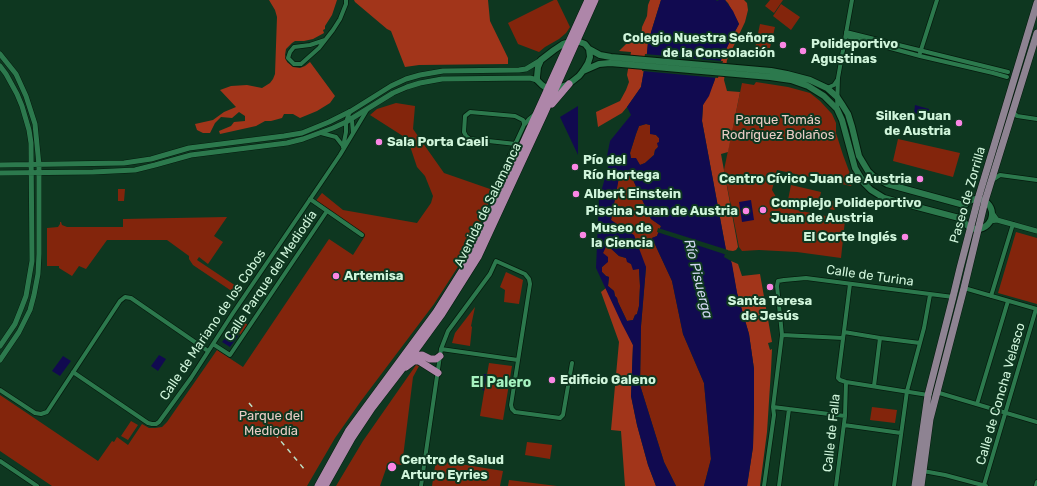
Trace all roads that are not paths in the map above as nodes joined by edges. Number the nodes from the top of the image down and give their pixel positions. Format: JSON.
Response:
{"nodes":[{"id":1,"x":346,"y":0,"type":"edge"},
{"id":2,"x":588,"y":0,"type":"edge"},
{"id":3,"x":595,"y":0,"type":"edge"},
{"id":4,"x":852,"y":0,"type":"edge"},
{"id":5,"x":937,"y":0,"type":"edge"},
{"id":6,"x":1037,"y":3,"type":"edge"},
{"id":7,"x":1037,"y":33,"type":"edge"},
{"id":8,"x":846,"y":34,"type":"junction"},
{"id":9,"x":325,"y":40,"type":"junction"},
{"id":10,"x":573,"y":42,"type":"junction"},
{"id":11,"x":589,"y":49,"type":"junction"},
{"id":12,"x":921,"y":51,"type":"junction"},
{"id":13,"x":0,"y":54,"type":"edge"},
{"id":14,"x":920,"y":56,"type":"junction"},
{"id":15,"x":541,"y":60,"type":"junction"},
{"id":16,"x":615,"y":60,"type":"junction"},
{"id":17,"x":0,"y":66,"type":"edge"},
{"id":18,"x":583,"y":71,"type":"junction"},
{"id":19,"x":750,"y":72,"type":"junction"},
{"id":20,"x":1008,"y":72,"type":"dead end"},
{"id":21,"x":1007,"y":77,"type":"dead end"},
{"id":22,"x":838,"y":78,"type":"junction"},
{"id":23,"x":537,"y":80,"type":"junction"},
{"id":24,"x":569,"y":84,"type":"junction"},
{"id":25,"x":827,"y":88,"type":"junction"},
{"id":26,"x":552,"y":89,"type":"junction"},
{"id":27,"x":837,"y":97,"type":"junction"},
{"id":28,"x":367,"y":109,"type":"junction"},
{"id":29,"x":837,"y":109,"type":"junction"},
{"id":30,"x":351,"y":111,"type":"junction"},
{"id":31,"x":537,"y":112,"type":"junction"},
{"id":32,"x":545,"y":112,"type":"junction"},
{"id":33,"x":1015,"y":114,"type":"junction"},
{"id":34,"x":341,"y":116,"type":"junction"},
{"id":35,"x":348,"y":119,"type":"junction"},
{"id":36,"x":1037,"y":119,"type":"edge"},
{"id":37,"x":524,"y":125,"type":"junction"},
{"id":38,"x":321,"y":133,"type":"junction"},
{"id":39,"x":353,"y":133,"type":"junction"},
{"id":40,"x":336,"y":137,"type":"junction"},
{"id":41,"x":345,"y":138,"type":"junction"},
{"id":42,"x":350,"y":138,"type":"junction"},
{"id":43,"x":516,"y":144,"type":"junction"},
{"id":44,"x":343,"y":146,"type":"junction"},
{"id":45,"x":340,"y":155,"type":"junction"},
{"id":46,"x":0,"y":165,"type":"edge"},
{"id":47,"x":31,"y":165,"type":"junction"},
{"id":48,"x":39,"y":165,"type":"junction"},
{"id":49,"x":0,"y":173,"type":"edge"},
{"id":50,"x":31,"y":173,"type":"junction"},
{"id":51,"x":39,"y":173,"type":"junction"},
{"id":52,"x":1037,"y":180,"type":"edge"},
{"id":53,"x":991,"y":181,"type":"junction"},
{"id":54,"x":310,"y":199,"type":"junction"},
{"id":55,"x":981,"y":200,"type":"junction"},
{"id":56,"x":964,"y":206,"type":"junction"},
{"id":57,"x":494,"y":209,"type":"junction"},
{"id":58,"x":326,"y":211,"type":"junction"},
{"id":59,"x":992,"y":213,"type":"junction"},
{"id":60,"x":963,"y":219,"type":"junction"},
{"id":61,"x":997,"y":220,"type":"junction"},
{"id":62,"x":990,"y":221,"type":"junction"},
{"id":63,"x":1013,"y":224,"type":"junction"},
{"id":64,"x":970,"y":227,"type":"junction"},
{"id":65,"x":978,"y":228,"type":"junction"},
{"id":66,"x":1037,"y":231,"type":"edge"},
{"id":67,"x":362,"y":235,"type":"dead end"},
{"id":68,"x":850,"y":284,"type":"junction"},
{"id":69,"x":964,"y":288,"type":"junction"},
{"id":70,"x":930,"y":295,"type":"junction"},
{"id":71,"x":991,"y":296,"type":"junction"},
{"id":72,"x":953,"y":298,"type":"junction"},
{"id":73,"x":1008,"y":301,"type":"junction"},
{"id":74,"x":1037,"y":309,"type":"edge"},
{"id":75,"x":844,"y":332,"type":"junction"},
{"id":76,"x":782,"y":335,"type":"junction"},
{"id":77,"x":843,"y":338,"type":"junction"},
{"id":78,"x":880,"y":338,"type":"junction"},
{"id":79,"x":920,"y":343,"type":"junction"},
{"id":80,"x":213,"y":344,"type":"junction"},
{"id":81,"x":0,"y":346,"type":"edge"},
{"id":82,"x":419,"y":346,"type":"junction"},
{"id":83,"x":208,"y":351,"type":"junction"},
{"id":84,"x":441,"y":352,"type":"junction"},
{"id":85,"x":422,"y":355,"type":"junction"},
{"id":86,"x":412,"y":356,"type":"junction"},
{"id":87,"x":402,"y":357,"type":"junction"},
{"id":88,"x":0,"y":360,"type":"edge"},
{"id":89,"x":518,"y":360,"type":"junction"},
{"id":90,"x":572,"y":363,"type":"dead end"},
{"id":91,"x":402,"y":369,"type":"junction"},
{"id":92,"x":74,"y":372,"type":"junction"},
{"id":93,"x":438,"y":374,"type":"junction"},
{"id":94,"x":846,"y":382,"type":"junction"},
{"id":95,"x":874,"y":386,"type":"junction"},
{"id":96,"x":0,"y":390,"type":"edge"},
{"id":97,"x":907,"y":391,"type":"junction"},
{"id":98,"x":937,"y":392,"type":"junction"},
{"id":99,"x":928,"y":395,"type":"junction"},
{"id":100,"x":977,"y":404,"type":"junction"},
{"id":101,"x":773,"y":407,"type":"junction"},
{"id":102,"x":789,"y":409,"type":"junction"},
{"id":103,"x":1005,"y":412,"type":"junction"},
{"id":104,"x":845,"y":416,"type":"junction"},
{"id":105,"x":1037,"y":422,"type":"edge"},
{"id":106,"x":844,"y":425,"type":"junction"},
{"id":107,"x":901,"y":433,"type":"junction"},
{"id":108,"x":0,"y":461,"type":"edge"},
{"id":109,"x":923,"y":471,"type":"junction"},
{"id":110,"x":1037,"y":482,"type":"edge"},
{"id":111,"x":320,"y":485,"type":"edge"},
{"id":112,"x":37,"y":486,"type":"edge"},
{"id":113,"x":421,"y":486,"type":"edge"},
{"id":114,"x":764,"y":486,"type":"edge"},
{"id":115,"x":779,"y":486,"type":"edge"},
{"id":116,"x":836,"y":486,"type":"edge"},
{"id":117,"x":894,"y":486,"type":"edge"},
{"id":118,"x":915,"y":486,"type":"edge"},
{"id":119,"x":921,"y":486,"type":"edge"},
{"id":120,"x":985,"y":486,"type":"edge"},
{"id":121,"x":1036,"y":486,"type":"edge"}],
"edges":[{"from":1,"to":9,"type":"street"},
{"from":2,"to":10,"type":"highway","name":"Avenida de Salamanca"},
{"from":3,"to":10,"type":"highway","name":"Avenida de Salamanca"},
{"from":4,"to":8,"type":"street"},
{"from":5,"to":12,"type":"street"},
{"from":6,"to":55,"type":"main road","name":"Paseo de Zorrilla"},
{"from":7,"to":33,"type":"main road","name":"Paseo de Zorrilla"},
{"from":8,"to":12,"type":"street"},
{"from":8,"to":14,"type":"street"},
{"from":8,"to":22,"type":"street"},
{"from":9,"to":9,"type":"street"},
{"from":10,"to":11,"type":"main road"},
{"from":10,"to":15,"type":"main road"},
{"from":10,"to":26,"type":"highway","name":"Avenida de Salamanca"},
{"from":11,"to":16,"type":"main road"},
{"from":11,"to":18,"type":"main road"},
{"from":12,"to":14,"type":"street"},
{"from":12,"to":20,"type":"street"},
{"from":13,"to":48,"type":"street"},
{"from":14,"to":21,"type":"street"},
{"from":15,"to":23,"type":"main road"},
{"from":15,"to":30,"type":"street"},
{"from":16,"to":18,"type":"main road"},
{"from":16,"to":19,"type":"main road"},
{"from":17,"to":47,"type":"street"},
{"from":18,"to":24,"type":"main road"},
{"from":19,"to":25,"type":"main road"},
{"from":19,"to":29,"type":"main road"},
{"from":22,"to":25,"type":"street"},
{"from":22,"to":27,"type":"street"},
{"from":23,"to":26,"type":"main road"},
{"from":23,"to":28,"type":"street"},
{"from":24,"to":26,"type":"main road"},
{"from":24,"to":32,"type":"highway"},
{"from":25,"to":27,"type":"main road"},
{"from":26,"to":31,"type":"highway","name":"Avenida de Salamanca"},
{"from":26,"to":32,"type":"highway","name":"Avenida de Salamanca"},
{"from":27,"to":29,"type":"street"},
{"from":27,"to":56,"type":"main road"},
{"from":28,"to":35,"type":"street"},
{"from":28,"to":39,"type":"street","name":"Calle de Mariano de los Cobos"},
{"from":29,"to":60,"type":"main road"},
{"from":30,"to":34,"type":"street"},
{"from":30,"to":35,"type":"street","name":"Calle de Mariano de los Cobos"},
{"from":31,"to":37,"type":"street","name":"Avenida de Salamanca"},
{"from":31,"to":57,"type":"highway","name":"Avenida de Salamanca"},
{"from":32,"to":82,"type":"highway","name":"Avenida de Salamanca"},
{"from":33,"to":36,"type":"street"},
{"from":33,"to":53,"type":"main road","name":"Paseo de Zorrilla"},
{"from":34,"to":35,"type":"street"},
{"from":34,"to":48,"type":"street"},
{"from":35,"to":38,"type":"street"},
{"from":35,"to":39,"type":"street"},
{"from":35,"to":41,"type":"street","name":"Calle de Mariano de los Cobos"},
{"from":37,"to":43,"type":"street","name":"Avenida de Salamanca"},
{"from":37,"to":43,"type":"street"},
{"from":38,"to":40,"type":"street"},
{"from":38,"to":51,"type":"street"},
{"from":39,"to":42,"type":"street","name":"Calle de Mariano de los Cobos"},
{"from":40,"to":41,"type":"street"},
{"from":40,"to":44,"type":"street"},
{"from":41,"to":42,"type":"street"},
{"from":41,"to":44,"type":"street","name":"Calle de Mariano de los Cobos"},
{"from":42,"to":45,"type":"street","name":"Calle de Mariano de los Cobos"},
{"from":43,"to":57,"type":"street","name":"Avenida de Salamanca"},
{"from":44,"to":45,"type":"street","name":"Calle de Mariano de los Cobos"},
{"from":45,"to":54,"type":"street","name":"Calle de Mariano de los Cobos"},
{"from":46,"to":47,"type":"street"},
{"from":47,"to":48,"type":"street"},
{"from":47,"to":50,"type":"street"},
{"from":48,"to":51,"type":"street"},
{"from":49,"to":50,"type":"street"},
{"from":50,"to":51,"type":"street"},
{"from":50,"to":81,"type":"street"},
{"from":51,"to":88,"type":"street"},
{"from":52,"to":53,"type":"street"},
{"from":53,"to":55,"type":"main road","name":"Paseo de Zorrilla"},
{"from":54,"to":58,"type":"street"},
{"from":54,"to":80,"type":"street","name":"Calle de Mariano de los Cobos"},
{"from":55,"to":56,"type":"main road"},
{"from":55,"to":59,"type":"main road"},
{"from":55,"to":64,"type":"main road","name":"Paseo de Zorrilla"},
{"from":55,"to":65,"type":"main road","name":"Paseo de Zorrilla"},
{"from":56,"to":60,"type":"main road"},
{"from":57,"to":87,"type":"highway","name":"Avenida de Salamanca"},
{"from":58,"to":67,"type":"street"},
{"from":58,"to":80,"type":"street","name":"Calle Parque del Mediodía"},
{"from":59,"to":61,"type":"street"},
{"from":59,"to":62,"type":"main road"},
{"from":60,"to":64,"type":"main road"},
{"from":61,"to":62,"type":"street"},
{"from":61,"to":63,"type":"street"},
{"from":62,"to":65,"type":"main road"},
{"from":63,"to":66,"type":"street"},
{"from":63,"to":71,"type":"street"},
{"from":64,"to":65,"type":"main road"},
{"from":64,"to":72,"type":"main road","name":"Paseo de Zorrilla"},
{"from":65,"to":69,"type":"main road","name":"Paseo de Zorrilla"},
{"from":68,"to":70,"type":"street","name":"Calle de Turina"},
{"from":68,"to":75,"type":"street","name":"Calle de Falla"},
{"from":68,"to":76,"type":"street","name":"Calle de Turina"},
{"from":69,"to":71,"type":"street"},
{"from":69,"to":98,"type":"main road","name":"Paseo de Zorrilla"},
{"from":70,"to":72,"type":"street","name":"Calle de Turina"},
{"from":70,"to":79,"type":"street"},
{"from":71,"to":73,"type":"street"},
{"from":72,"to":99,"type":"main road","name":"Paseo de Zorrilla"},
{"from":73,"to":74,"type":"street"},
{"from":73,"to":100,"type":"street"},
{"from":74,"to":103,"type":"street","name":"Calle de Concha Velasco"},
{"from":75,"to":77,"type":"street","name":"Calle de Falla"},
{"from":75,"to":78,"type":"street"},
{"from":76,"to":77,"type":"street"},
{"from":76,"to":101,"type":"street"},
{"from":77,"to":94,"type":"street","name":"Calle de Falla"},
{"from":78,"to":79,"type":"street"},
{"from":78,"to":95,"type":"street"},
{"from":79,"to":97,"type":"street"},
{"from":80,"to":83,"type":"street","name":"Calle de Mariano de los Cobos"},
{"from":82,"to":85,"type":"highway"},
{"from":82,"to":86,"type":"highway","name":"Avenida de Salamanca"},
{"from":83,"to":92,"type":"street","name":"Calle de Mariano de los Cobos"},
{"from":83,"to":92,"type":"street"},
{"from":84,"to":85,"type":"highway"},
{"from":84,"to":89,"type":"street"},
{"from":84,"to":89,"type":"street"},
{"from":84,"to":93,"type":"street"},
{"from":85,"to":86,"type":"highway"},
{"from":86,"to":87,"type":"highway"},
{"from":86,"to":91,"type":"highway","name":"Avenida de Salamanca"},
{"from":87,"to":111,"type":"highway","name":"Avenida de Salamanca"},
{"from":89,"to":90,"type":"street"},
{"from":91,"to":93,"type":"highway"},
{"from":91,"to":111,"type":"highway","name":"Avenida de Salamanca"},
{"from":92,"to":96,"type":"street"},
{"from":93,"to":113,"type":"street"},
{"from":94,"to":95,"type":"street"},
{"from":94,"to":104,"type":"street","name":"Calle de Falla"},
{"from":95,"to":97,"type":"street"},
{"from":97,"to":99,"type":"street"},
{"from":97,"to":107,"type":"street"},
{"from":98,"to":99,"type":"street"},
{"from":98,"to":100,"type":"street"},
{"from":98,"to":109,"type":"main road","name":"Paseo de Zorrilla"},
{"from":99,"to":118,"type":"main road","name":"Paseo de Zorrilla"},
{"from":100,"to":103,"type":"street"},
{"from":101,"to":102,"type":"street"},
{"from":101,"to":114,"type":"street"},
{"from":102,"to":104,"type":"street"},
{"from":102,"to":115,"type":"street"},
{"from":103,"to":105,"type":"street"},
{"from":103,"to":120,"type":"street","name":"Calle de Concha Velasco"},
{"from":104,"to":106,"type":"street","name":"Calle de Falla"},
{"from":106,"to":107,"type":"street"},
{"from":106,"to":116,"type":"street","name":"Calle de Falla"},
{"from":107,"to":117,"type":"street"},
{"from":108,"to":112,"type":"street"},
{"from":109,"to":119,"type":"main road","name":"Paseo de Zorrilla"},
{"from":109,"to":120,"type":"street"},
{"from":110,"to":121,"type":"street"}]}
